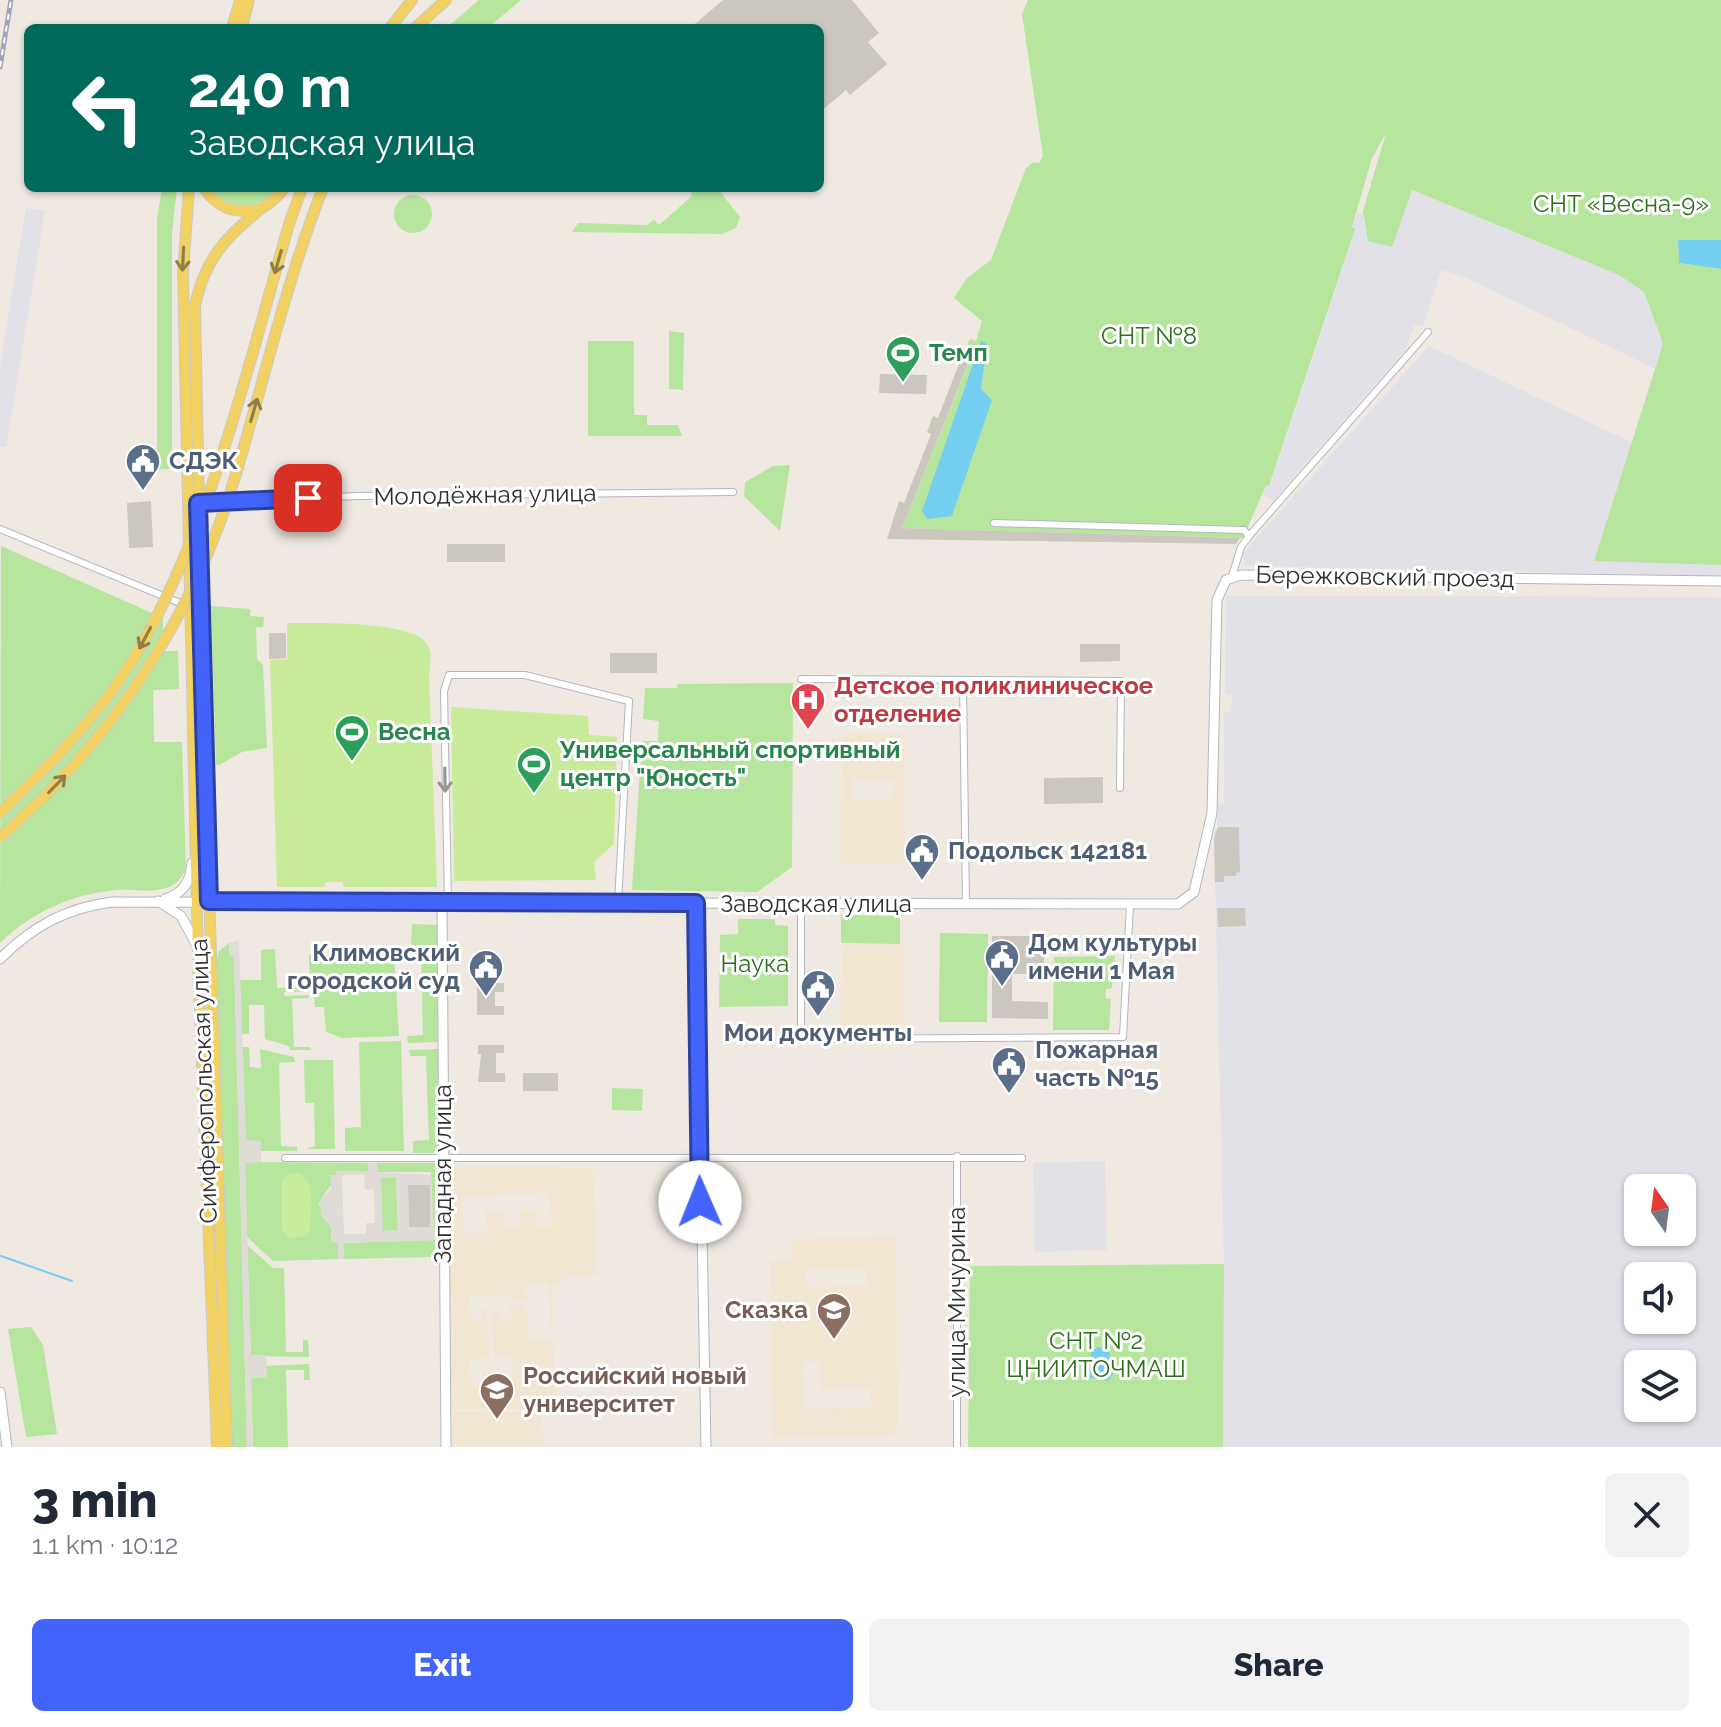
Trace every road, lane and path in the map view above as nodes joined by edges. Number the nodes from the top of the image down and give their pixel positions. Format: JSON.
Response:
{"nodes":[{"id":1,"x":240,"y":0,"type":"edge"},
{"id":2,"x":249,"y":0,"type":"edge"},
{"id":3,"x":405,"y":0,"type":"edge"},
{"id":4,"x":412,"y":0,"type":"edge"},
{"id":5,"x":435,"y":0,"type":"edge"},
{"id":6,"x":446,"y":0,"type":"edge"},
{"id":7,"x":233,"y":24,"type":"edge"},
{"id":8,"x":243,"y":24,"type":"edge"},
{"id":9,"x":390,"y":24,"type":"edge"},
{"id":10,"x":391,"y":24,"type":"edge"},
{"id":11,"x":417,"y":24,"type":"edge"},
{"id":12,"x":419,"y":24,"type":"edge"},
{"id":13,"x":189,"y":192,"type":"edge"},
{"id":14,"x":208,"y":192,"type":"edge"},
{"id":15,"x":281,"y":192,"type":"edge"},
{"id":16,"x":301,"y":192,"type":"edge"},
{"id":17,"x":321,"y":192,"type":"edge"},
{"id":18,"x":262,"y":208,"type":"junction"},
{"id":19,"x":1428,"y":332,"type":"dead end"},
{"id":20,"x":733,"y":492,"type":"dead end"},
{"id":21,"x":193,"y":503,"type":"junction"},
{"id":22,"x":994,"y":523,"type":"dead end"},
{"id":23,"x":0,"y":529,"type":"edge"},
{"id":24,"x":1249,"y":536,"type":"junction"},
{"id":25,"x":1232,"y":576,"type":"junction"},
{"id":26,"x":1721,"y":581,"type":"edge"},
{"id":27,"x":191,"y":605,"type":"junction"},
{"id":28,"x":801,"y":679,"type":"dead end"},
{"id":29,"x":963,"y":681,"type":"junction"},
{"id":30,"x":1120,"y":788,"type":"dead end"},
{"id":31,"x":1213,"y":801,"type":"joint"},
{"id":32,"x":0,"y":813,"type":"edge"},
{"id":33,"x":0,"y":837,"type":"edge"},
{"id":34,"x":196,"y":839,"type":"junction"},
{"id":35,"x":158,"y":901,"type":"junction"},
{"id":36,"x":196,"y":901,"type":"junction"},
{"id":37,"x":209,"y":901,"type":"junction"},
{"id":38,"x":445,"y":902,"type":"junction"},
{"id":39,"x":618,"y":903,"type":"junction"},
{"id":40,"x":696,"y":903,"type":"junction"},
{"id":41,"x":801,"y":904,"type":"junction"},
{"id":42,"x":966,"y":905,"type":"junction"},
{"id":43,"x":1130,"y":905,"type":"junction"},
{"id":44,"x":198,"y":956,"type":"junction"},
{"id":45,"x":0,"y":959,"type":"edge"},
{"id":46,"x":957,"y":1156,"type":"junction"},
{"id":47,"x":285,"y":1158,"type":"dead end"},
{"id":48,"x":1022,"y":1158,"type":"dead end"},
{"id":49,"x":443,"y":1159,"type":"junction"},
{"id":50,"x":699,"y":1159,"type":"junction"},
{"id":51,"x":0,"y":1392,"type":"edge"},
{"id":52,"x":7,"y":1447,"type":"edge"},
{"id":53,"x":217,"y":1447,"type":"edge"},
{"id":54,"x":227,"y":1447,"type":"edge"},
{"id":55,"x":446,"y":1447,"type":"edge"},
{"id":56,"x":706,"y":1447,"type":"edge"},
{"id":57,"x":957,"y":1447,"type":"edge"}],
"edges":[{"from":1,"to":7,"type":"main road"},
{"from":2,"to":8,"type":"main road"},
{"from":3,"to":9,"type":"main road"},
{"from":4,"to":10,"type":"main road"},
{"from":5,"to":11,"type":"main road"},
{"from":6,"to":12,"type":"main road"},
{"from":13,"to":21,"type":"main road","name":"Симферопольская улица","one_way":true},
{"from":14,"to":18,"type":"main road"},
{"from":15,"to":18,"type":"main road","name":"Симферопольская улица"},
{"from":16,"to":32,"type":"main road","one_way":true,"bridge":true},
{"from":33,"to":17,"type":"main road","one_way":true,"bridge":true},
{"from":18,"to":21,"type":"main road","name":"Симферопольская улица"},
{"from":19,"to":24,"type":"street"},
{"from":20,"to":21,"type":"street","name":"Молодёжная улица"},
{"from":21,"to":27,"type":"main road","name":"Симферопольская улица"},
{"from":21,"to":37,"type":"main road","name":"Симферопольская улица"},
{"from":22,"to":24,"type":"street"},
{"from":23,"to":27,"type":"street"},
{"from":24,"to":25,"type":"street"},
{"from":25,"to":26,"type":"street","name":"Бережковский проезд"},
{"from":25,"to":31,"type":"street","name":"Бережковский проезд"},
{"from":27,"to":34,"type":"main road","name":"Симферопольская улица"},
{"from":28,"to":29,"type":"street"},
{"from":29,"to":30,"type":"street"},
{"from":29,"to":42,"type":"street"},
{"from":31,"to":43,"type":"street","name":"Заводская улица"},
{"from":34,"to":35,"type":"street"},
{"from":34,"to":36,"type":"main road","name":"Симферопольская улица"},
{"from":35,"to":36,"type":"street","name":"Заводская улица"},
{"from":35,"to":44,"type":"street"},
{"from":35,"to":45,"type":"street","name":"Заводская улица"},
{"from":36,"to":37,"type":"street","name":"Заводская улица"},
{"from":36,"to":44,"type":"main road","name":"Симферопольская улица"},
{"from":37,"to":38,"type":"street","name":"Заводская улица"},
{"from":37,"to":54,"type":"main road","name":"Симферопольская улица"},
{"from":38,"to":39,"type":"street","name":"Заводская улица"},
{"from":39,"to":38,"type":"street","one_way":true},
{"from":38,"to":49,"type":"street","name":"Западная улица"},
{"from":39,"to":40,"type":"street","name":"Заводская улица"},
{"from":40,"to":41,"type":"street","name":"Заводская улица"},
{"from":40,"to":50,"type":"street"},
{"from":41,"to":42,"type":"street","name":"Заводская улица"},
{"from":41,"to":43,"type":"street"},
{"from":42,"to":43,"type":"street","name":"Заводская улица"},
{"from":44,"to":53,"type":"main road","name":"Симферопольская улица"},
{"from":46,"to":48,"type":"street"},
{"from":46,"to":50,"type":"street"},
{"from":46,"to":57,"type":"street","name":"улица Мичурина"},
{"from":47,"to":49,"type":"street"},
{"from":49,"to":50,"type":"street"},
{"from":49,"to":55,"type":"street","name":"Западная улица"},
{"from":50,"to":56,"type":"street"},
{"from":51,"to":52,"type":"street"}]}
